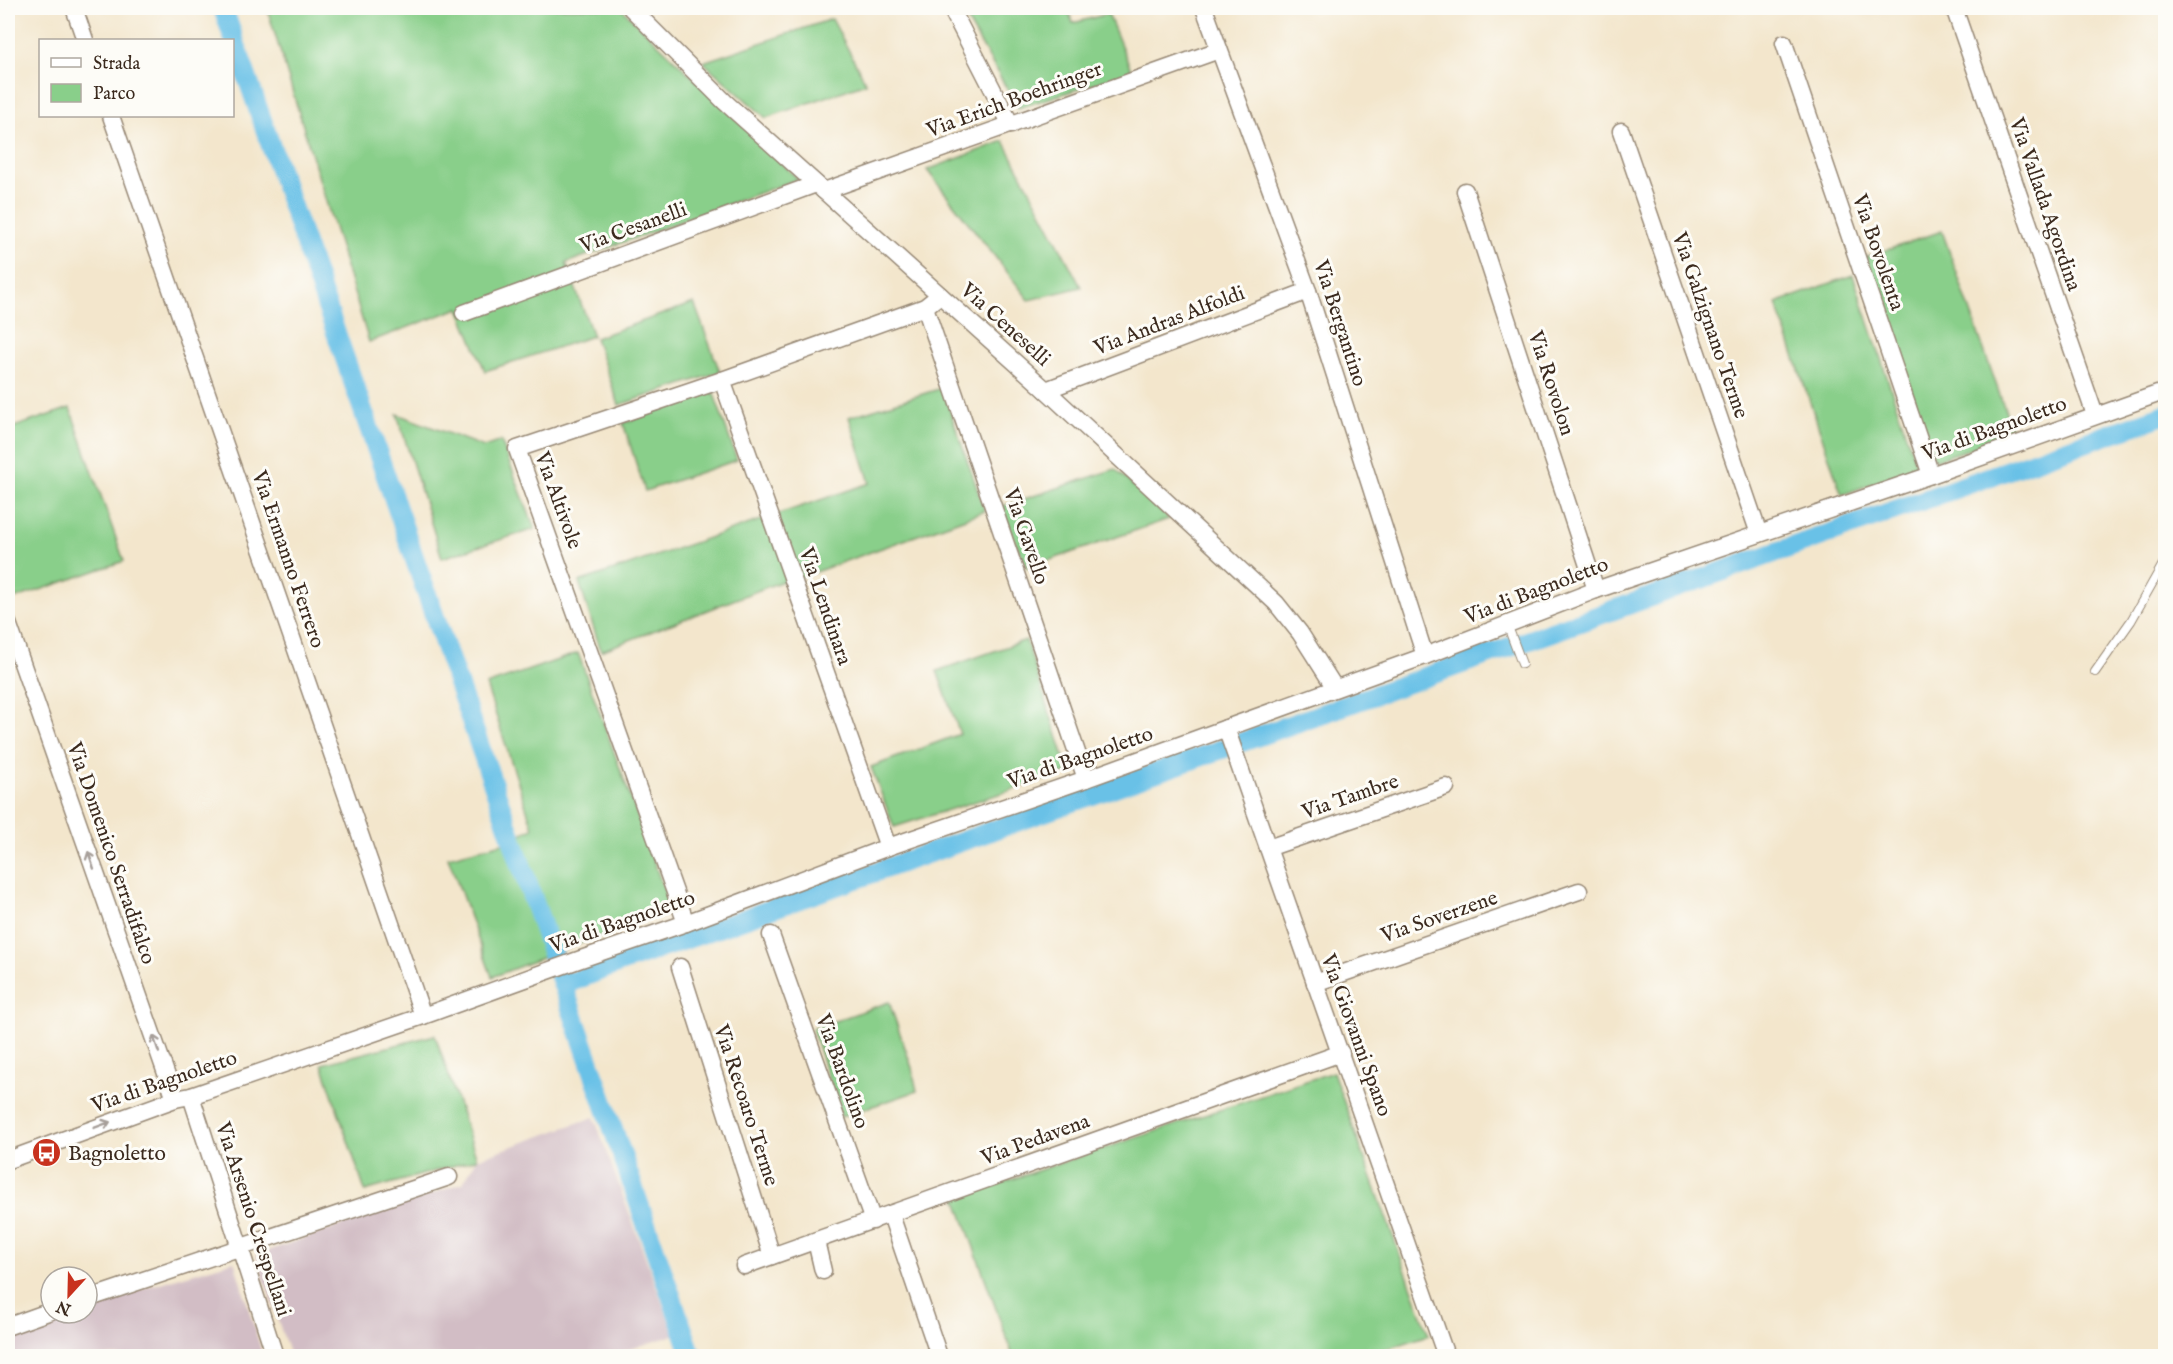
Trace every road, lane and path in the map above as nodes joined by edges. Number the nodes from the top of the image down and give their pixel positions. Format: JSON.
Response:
{"nodes":[{"id":1,"x":74,"y":8,"type":"edge"},
{"id":2,"x":631,"y":8,"type":"edge"},
{"id":3,"x":951,"y":8,"type":"edge"},
{"id":4,"x":1204,"y":8,"type":"edge"},
{"id":5,"x":1954,"y":8,"type":"edge"},
{"id":6,"x":85,"y":39,"type":"edge"},
{"id":7,"x":1784,"y":43,"type":"dead end"},
{"id":8,"x":1219,"y":50,"type":"junction"},
{"id":9,"x":111,"y":117,"type":"edge"},
{"id":10,"x":1011,"y":124,"type":"junction"},
{"id":11,"x":1621,"y":131,"type":"dead end"},
{"id":12,"x":820,"y":187,"type":"junction"},
{"id":13,"x":1465,"y":191,"type":"dead end"},
{"id":14,"x":1308,"y":291,"type":"junction"},
{"id":15,"x":940,"y":295,"type":"junction"},
{"id":16,"x":925,"y":307,"type":"junction"},
{"id":17,"x":464,"y":313,"type":"dead end"},
{"id":18,"x":722,"y":380,"type":"junction"},
{"id":19,"x":1046,"y":390,"type":"junction"},
{"id":20,"x":2166,"y":391,"type":"edge"},
{"id":21,"x":2095,"y":415,"type":"junction"},
{"id":22,"x":1931,"y":475,"type":"junction"},
{"id":23,"x":1759,"y":534,"type":"junction"},
{"id":24,"x":2166,"y":559,"type":"edge"},
{"id":25,"x":1596,"y":590,"type":"junction"},
{"id":26,"x":8,"y":623,"type":"edge"},
{"id":27,"x":1509,"y":631,"type":"junction"},
{"id":28,"x":1425,"y":656,"type":"junction"},
{"id":29,"x":1522,"y":664,"type":"dead end"},
{"id":30,"x":2095,"y":672,"type":"dead end"},
{"id":31,"x":1335,"y":688,"type":"junction"},
{"id":32,"x":1228,"y":733,"type":"junction"},
{"id":33,"x":1086,"y":779,"type":"junction"},
{"id":34,"x":1446,"y":787,"type":"dead end"},
{"id":35,"x":888,"y":847,"type":"junction"},
{"id":36,"x":1268,"y":848,"type":"junction"},
{"id":37,"x":1578,"y":891,"type":"dead end"},
{"id":38,"x":686,"y":923,"type":"junction"},
{"id":39,"x":771,"y":935,"type":"dead end"},
{"id":40,"x":680,"y":967,"type":"dead end"},
{"id":41,"x":1315,"y":983,"type":"junction"},
{"id":42,"x":423,"y":1016,"type":"junction"},
{"id":43,"x":1341,"y":1053,"type":"junction"},
{"id":44,"x":183,"y":1098,"type":"junction"},
{"id":45,"x":8,"y":1160,"type":"edge"},
{"id":46,"x":449,"y":1177,"type":"dead end"},
{"id":47,"x":891,"y":1215,"type":"junction"},
{"id":48,"x":873,"y":1221,"type":"junction"},
{"id":49,"x":816,"y":1241,"type":"junction"},
{"id":50,"x":240,"y":1248,"type":"junction"},
{"id":51,"x":771,"y":1256,"type":"junction"},
{"id":52,"x":744,"y":1266,"type":"dead end"},
{"id":53,"x":823,"y":1271,"type":"dead end"},
{"id":54,"x":99,"y":1295,"type":"edge"},
{"id":55,"x":39,"y":1315,"type":"edge"},
{"id":56,"x":9,"y":1326,"type":"edge"},
{"id":57,"x":275,"y":1356,"type":"edge"},
{"id":58,"x":939,"y":1356,"type":"edge"},
{"id":59,"x":1446,"y":1356,"type":"edge"}],
"edges":[{"from":1,"to":6,"type":"street"},
{"from":2,"to":12,"type":"street","name":"Via Ceneselli"},
{"from":3,"to":10,"type":"street"},
{"from":4,"to":8,"type":"street","name":"Via Bergantino"},
{"from":5,"to":21,"type":"street","name":"Via Vallada Agordina"},
{"from":7,"to":22,"type":"street","name":"Via Bovolenta"},
{"from":8,"to":10,"type":"street","name":"Via Erich Boehringer"},
{"from":8,"to":14,"type":"street","name":"Via Bergantino"},
{"from":9,"to":42,"type":"street","name":"Via Ermanno Ferrero"},
{"from":10,"to":12,"type":"street","name":"Via Erich Boehringer"},
{"from":11,"to":23,"type":"street","name":"Via Galzignano Terme"},
{"from":12,"to":15,"type":"street","name":"Via Ceneselli"},
{"from":12,"to":17,"type":"street","name":"Via Cesanelli"},
{"from":13,"to":25,"type":"street","name":"Via Rovolon"},
{"from":14,"to":19,"type":"street","name":"Via Andras Alfoldi"},
{"from":14,"to":28,"type":"street","name":"Via Bergantino"},
{"from":15,"to":16,"type":"street","name":"Via Altivole"},
{"from":15,"to":19,"type":"street","name":"Via Ceneselli"},
{"from":16,"to":18,"type":"street","name":"Via Altivole"},
{"from":16,"to":33,"type":"street","name":"Via Gavello"},
{"from":18,"to":35,"type":"street","name":"Via Lendinara"},
{"from":18,"to":38,"type":"street","name":"Via Altivole"},
{"from":19,"to":31,"type":"street","name":"Via Ceneselli"},
{"from":20,"to":21,"type":"street","name":"Via di Bagnoletto"},
{"from":21,"to":22,"type":"street","name":"Via di Bagnoletto"},
{"from":22,"to":23,"type":"street","name":"Via di Bagnoletto"},
{"from":23,"to":25,"type":"street","name":"Via di Bagnoletto"},
{"from":24,"to":30,"type":"lane"},
{"from":25,"to":27,"type":"street","name":"Via di Bagnoletto"},
{"from":44,"to":26,"type":"street","name":"Via Domenico Serradifalco","one_way":true},
{"from":27,"to":28,"type":"street","name":"Via di Bagnoletto"},
{"from":27,"to":29,"type":"lane"},
{"from":28,"to":31,"type":"street","name":"Via di Bagnoletto"},
{"from":31,"to":32,"type":"street","name":"Via di Bagnoletto"},
{"from":32,"to":33,"type":"street","name":"Via di Bagnoletto"},
{"from":32,"to":36,"type":"street","name":"Via Giovanni Spano"},
{"from":33,"to":35,"type":"street","name":"Via di Bagnoletto"},
{"from":34,"to":36,"type":"street","name":"Via Tambre"},
{"from":35,"to":38,"type":"street","name":"Via di Bagnoletto"},
{"from":36,"to":41,"type":"street","name":"Via Giovanni Spano"},
{"from":37,"to":41,"type":"street","name":"Via Soverzene"},
{"from":38,"to":42,"type":"street","name":"Via di Bagnoletto"},
{"from":39,"to":48,"type":"street","name":"Via Bardolino"},
{"from":40,"to":51,"type":"street","name":"Via Recoaro Terme"},
{"from":41,"to":43,"type":"street","name":"Via Giovanni Spano"},
{"from":42,"to":44,"type":"street","name":"Via di Bagnoletto"},
{"from":43,"to":47,"type":"street","name":"Via Pedavena"},
{"from":43,"to":59,"type":"street","name":"Via Giovanni Spano"},
{"from":45,"to":44,"type":"street","name":"Via di Bagnoletto","one_way":true},
{"from":44,"to":50,"type":"street","name":"Via Arsenio Crespellani"},
{"from":46,"to":50,"type":"street"},
{"from":47,"to":48,"type":"street","name":"Via Pedavena"},
{"from":47,"to":58,"type":"street"},
{"from":48,"to":49,"type":"street","name":"Via Pedavena"},
{"from":49,"to":51,"type":"street","name":"Via Pedavena"},
{"from":49,"to":53,"type":"street"},
{"from":50,"to":54,"type":"street"},
{"from":50,"to":57,"type":"street","name":"Via Arsenio Crespellani"},
{"from":51,"to":52,"type":"street","name":"Via Pedavena"},
{"from":55,"to":56,"type":"street"}]}
